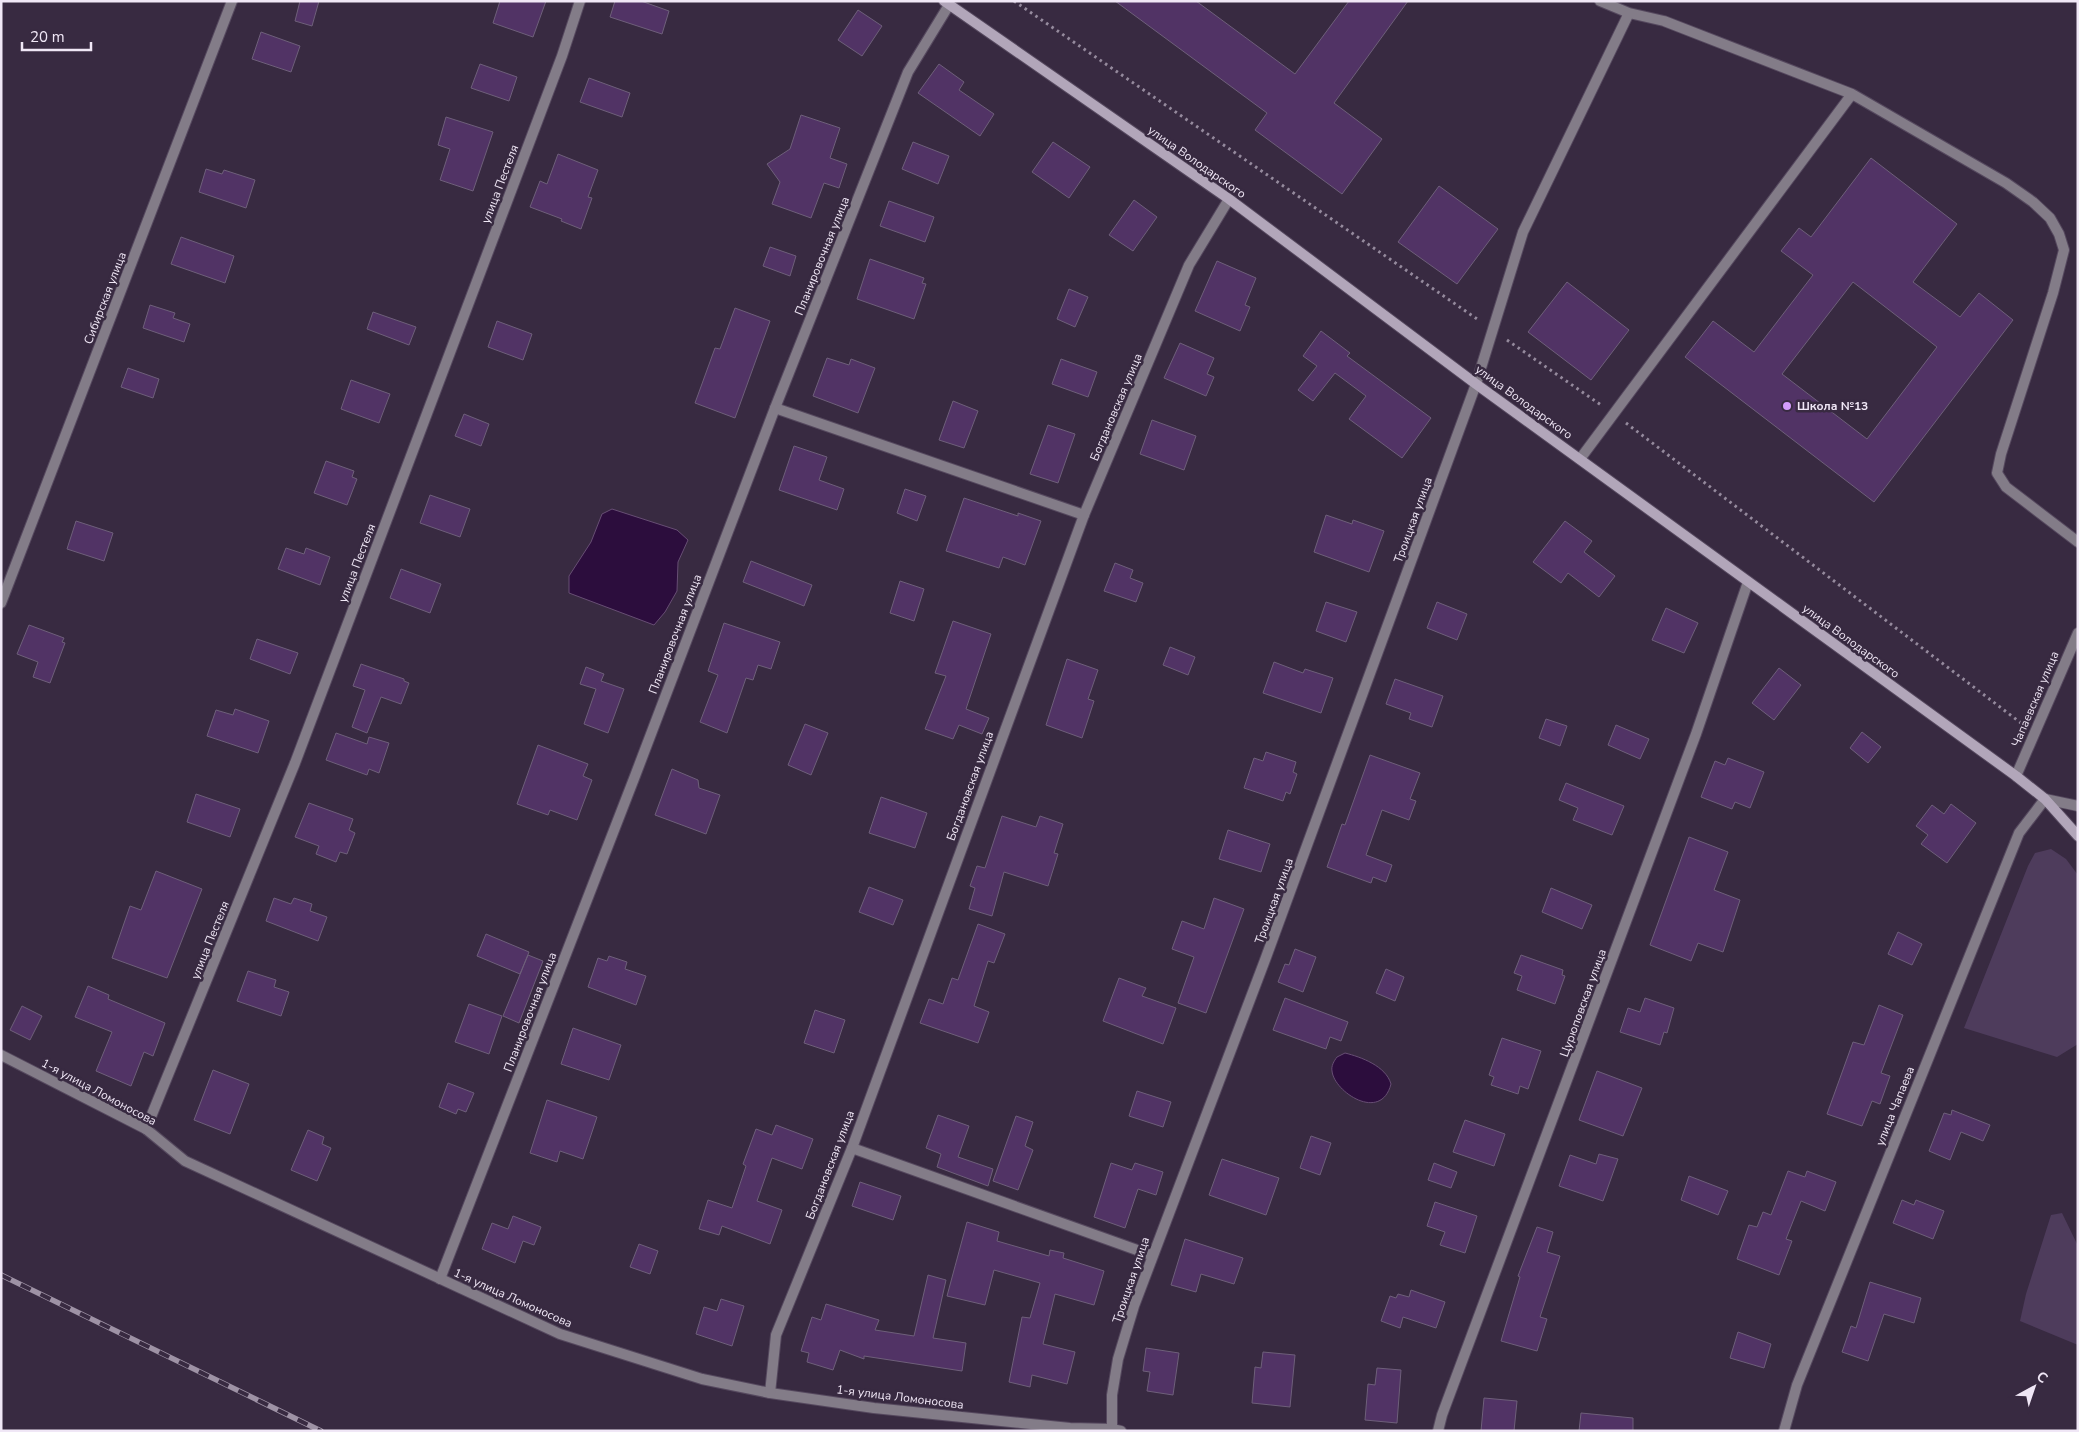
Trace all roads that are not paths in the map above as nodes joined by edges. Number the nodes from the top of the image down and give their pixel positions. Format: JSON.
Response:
{"nodes":[{"id":1,"x":232,"y":1,"type":"edge"},
{"id":2,"x":580,"y":1,"type":"edge"},
{"id":3,"x":1600,"y":1,"type":"edge"},
{"id":4,"x":946,"y":3,"type":"edge"},
{"id":5,"x":1629,"y":13,"type":"junction"},
{"id":6,"x":1852,"y":94,"type":"junction"},
{"id":7,"x":1228,"y":199,"type":"junction"},
{"id":8,"x":1476,"y":384,"type":"junction"},
{"id":9,"x":775,"y":408,"type":"junction"},
{"id":10,"x":1580,"y":459,"type":"junction"},
{"id":11,"x":1084,"y":516,"type":"junction"},
{"id":12,"x":2078,"y":542,"type":"edge"},
{"id":13,"x":1748,"y":582,"type":"junction"},
{"id":14,"x":1,"y":603,"type":"edge"},
{"id":15,"x":2078,"y":633,"type":"edge"},
{"id":16,"x":2016,"y":776,"type":"junction"},
{"id":17,"x":2045,"y":799,"type":"junction"},
{"id":18,"x":2078,"y":806,"type":"edge"},
{"id":19,"x":2078,"y":836,"type":"edge"},
{"id":20,"x":1,"y":1055,"type":"edge"},
{"id":21,"x":146,"y":1129,"type":"junction"},
{"id":22,"x":852,"y":1148,"type":"junction"},
{"id":23,"x":1151,"y":1255,"type":"junction"},
{"id":24,"x":440,"y":1279,"type":"junction"},
{"id":25,"x":770,"y":1393,"type":"junction"},
{"id":26,"x":1117,"y":1430,"type":"edge"},
{"id":27,"x":1438,"y":1431,"type":"edge"},
{"id":28,"x":1784,"y":1431,"type":"edge"}],
"edges":[{"from":1,"to":14,"type":"street","name":"Сибирская улица"},
{"from":2,"to":21,"type":"street","name":"улица Пестеля"},
{"from":3,"to":5,"type":"street"},
{"from":4,"to":7,"type":"main road","name":"улица Володарского"},
{"from":4,"to":9,"type":"street","name":"Планировочная улица"},
{"from":5,"to":6,"type":"street"},
{"from":5,"to":8,"type":"street","name":"Троицкая улица"},
{"from":6,"to":10,"type":"street"},
{"from":6,"to":12,"type":"street"},
{"from":7,"to":8,"type":"main road","name":"улица Володарского"},
{"from":7,"to":11,"type":"street","name":"Богдановская улица"},
{"from":8,"to":10,"type":"main road","name":"улица Володарского"},
{"from":8,"to":23,"type":"street","name":"Троицкая улица"},
{"from":9,"to":11,"type":"street"},
{"from":9,"to":24,"type":"street","name":"Планировочная улица"},
{"from":10,"to":13,"type":"main road","name":"улица Володарского"},
{"from":11,"to":22,"type":"street","name":"Богдановская улица"},
{"from":13,"to":16,"type":"main road","name":"улица Володарского"},
{"from":13,"to":27,"type":"street","name":"Цурюповская улица"},
{"from":15,"to":16,"type":"street","name":"Чапаевская улица"},
{"from":16,"to":17,"type":"main road","name":"улица Володарского"},
{"from":17,"to":18,"type":"street"},
{"from":17,"to":19,"type":"main road","name":"улица Володарского"},
{"from":17,"to":28,"type":"street","name":"улица Чапаева"},
{"from":20,"to":21,"type":"street","name":"1-я улица Ломоносова"},
{"from":21,"to":24,"type":"street","name":"1-я улица Ломоносова"},
{"from":22,"to":23,"type":"street"},
{"from":22,"to":25,"type":"street","name":"Богдановская улица"},
{"from":23,"to":26,"type":"street","name":"Троицкая улица"},
{"from":24,"to":25,"type":"street","name":"1-я улица Ломоносова"},
{"from":25,"to":26,"type":"street","name":"1-я улица Ломоносова"}]}
